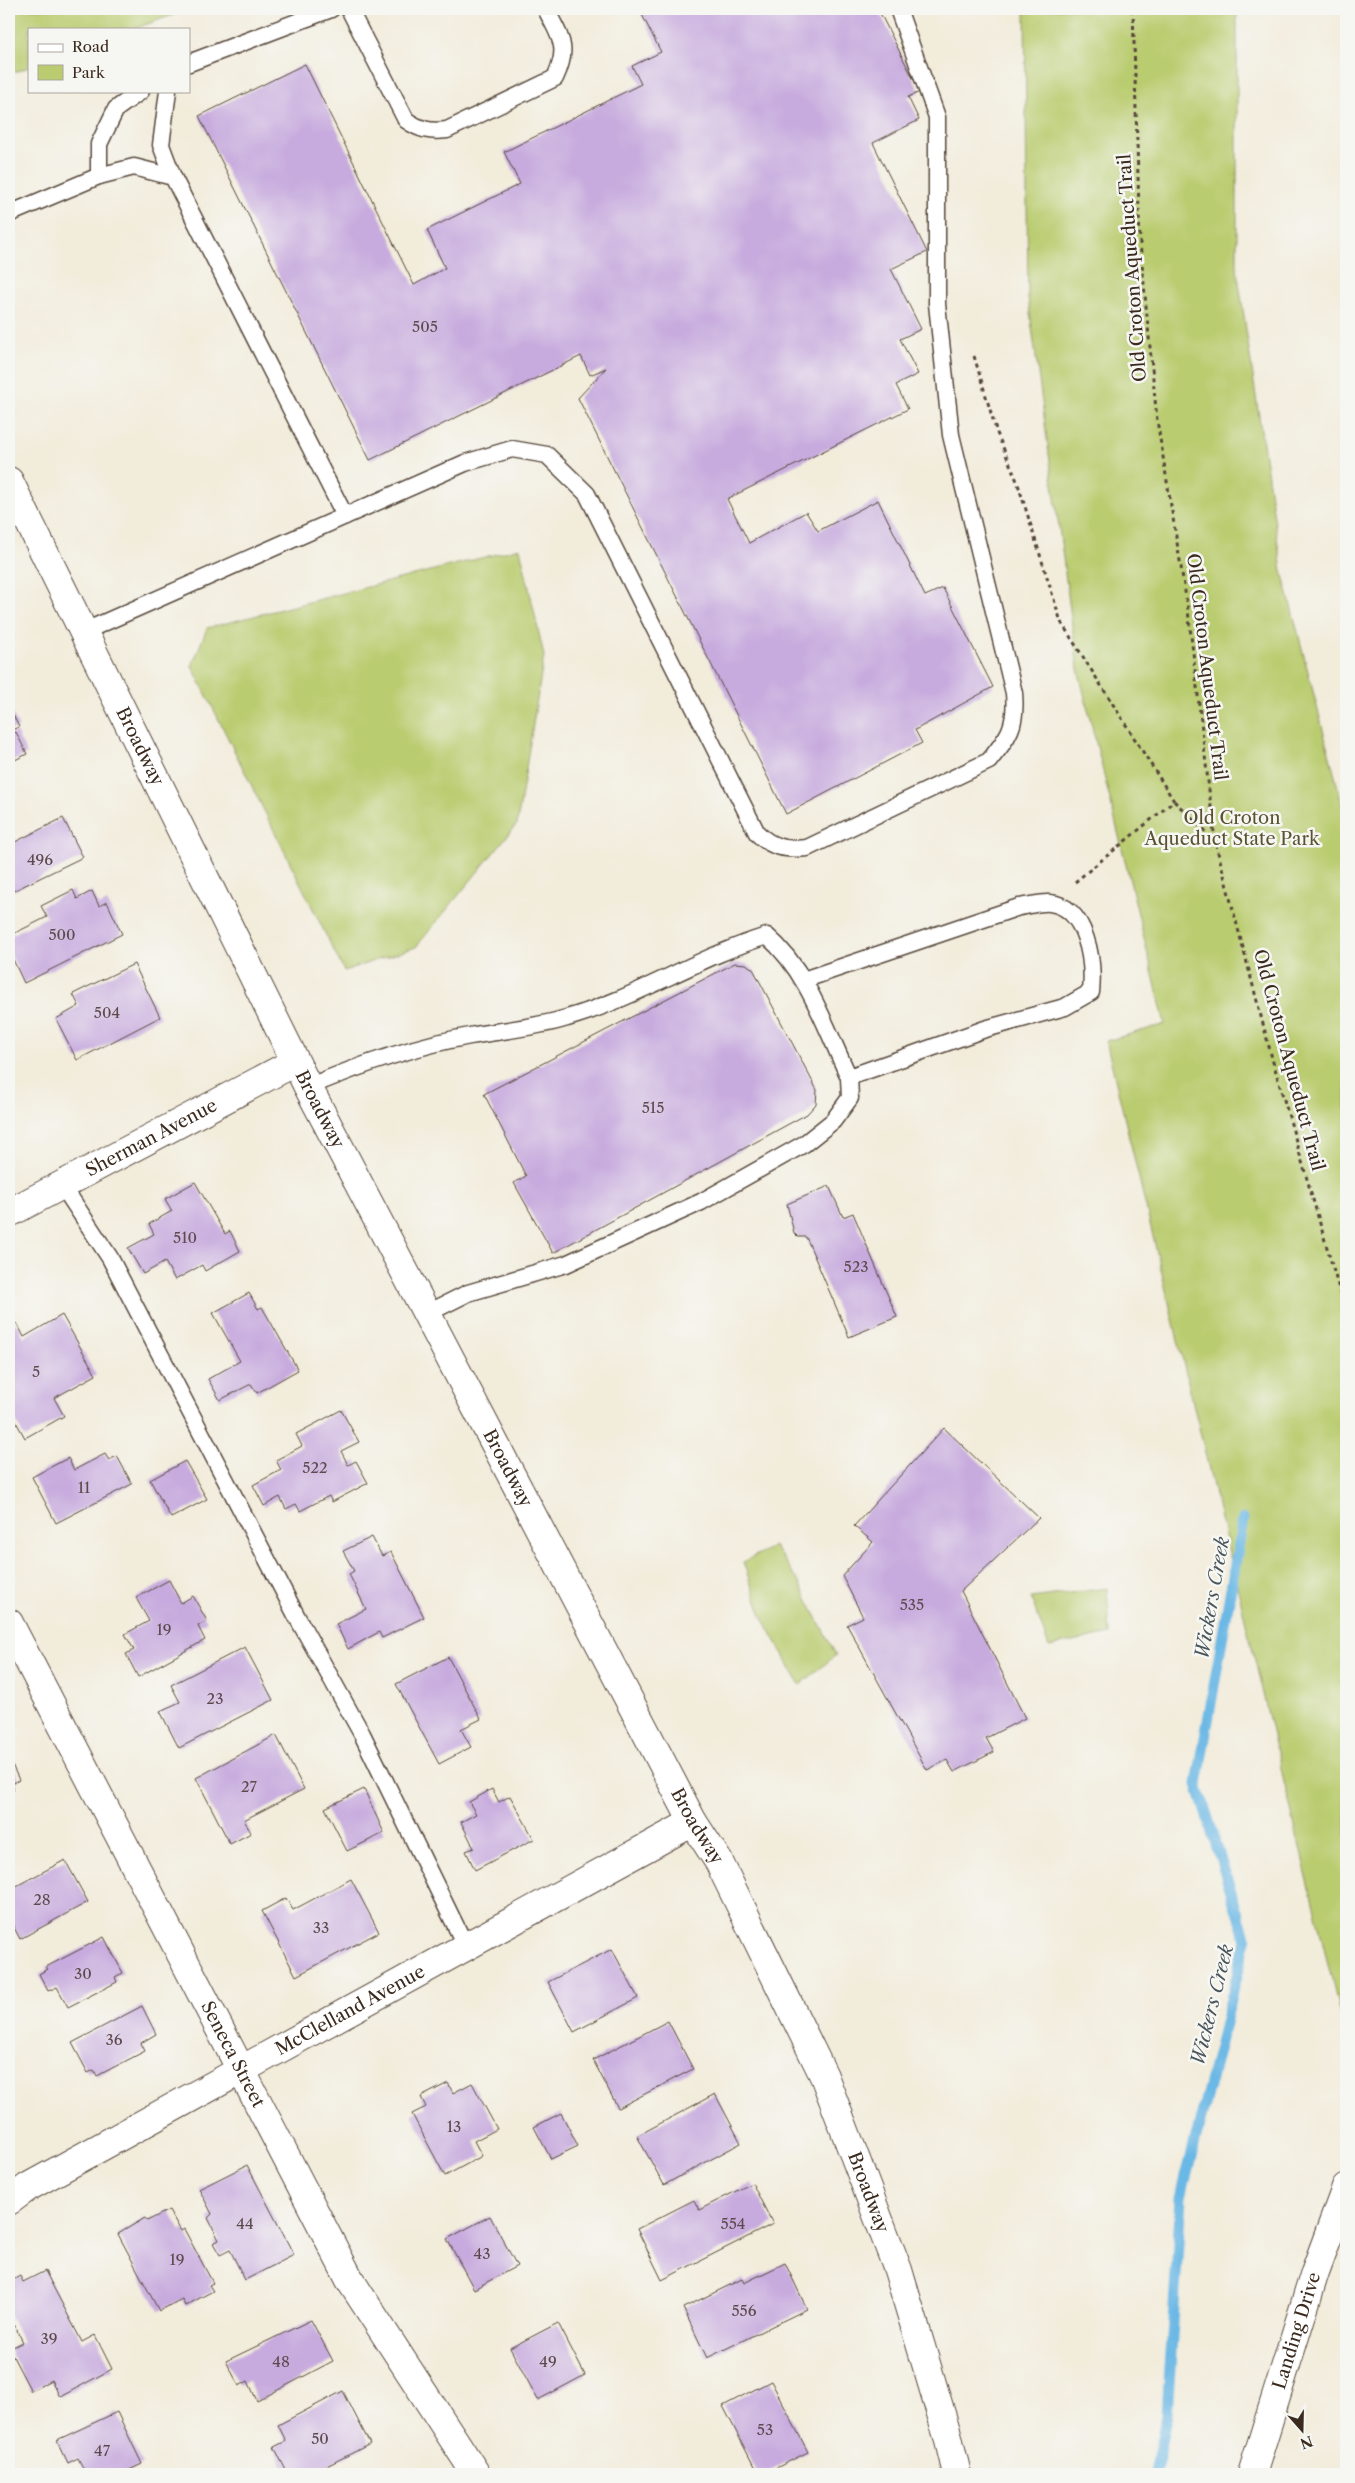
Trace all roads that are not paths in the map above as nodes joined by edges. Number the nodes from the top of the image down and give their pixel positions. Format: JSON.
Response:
{"nodes":[{"id":1,"x":331,"y":9,"type":"edge"},
{"id":2,"x":349,"y":9,"type":"edge"},
{"id":3,"x":546,"y":9,"type":"edge"},
{"id":4,"x":898,"y":9,"type":"edge"},
{"id":5,"x":190,"y":63,"type":"edge"},
{"id":6,"x":140,"y":92,"type":"edge"},
{"id":7,"x":168,"y":92,"type":"edge"},
{"id":8,"x":99,"y":176,"type":"junction"},
{"id":9,"x":173,"y":178,"type":"junction"},
{"id":10,"x":9,"y":214,"type":"edge"},
{"id":11,"x":9,"y":483,"type":"edge"},
{"id":12,"x":345,"y":516,"type":"junction"},
{"id":13,"x":83,"y":632,"type":"junction"},
{"id":14,"x":803,"y":980,"type":"junction"},
{"id":15,"x":295,"y":1062,"type":"junction"},
{"id":16,"x":849,"y":1077,"type":"junction"},
{"id":17,"x":308,"y":1087,"type":"junction"},
{"id":18,"x":62,"y":1185,"type":"junction"},
{"id":19,"x":9,"y":1213,"type":"edge"},
{"id":20,"x":426,"y":1314,"type":"junction"},
{"id":21,"x":9,"y":1623,"type":"edge"},
{"id":22,"x":693,"y":1822,"type":"junction"},
{"id":23,"x":466,"y":1948,"type":"junction"},
{"id":24,"x":243,"y":2070,"type":"junction"},
{"id":25,"x":1346,"y":2188,"type":"edge"},
{"id":26,"x":9,"y":2201,"type":"edge"},
{"id":27,"x":476,"y":2474,"type":"edge"},
{"id":28,"x":957,"y":2474,"type":"edge"},
{"id":29,"x":1252,"y":2474,"type":"edge"}],
"edges":[{"from":1,"to":5,"type":"lane"},
{"from":2,"to":3,"type":"lane"},
{"from":4,"to":12,"type":"lane"},
{"from":6,"to":8,"type":"lane"},
{"from":7,"to":9,"type":"lane"},
{"from":8,"to":9,"type":"lane"},
{"from":8,"to":10,"type":"lane"},
{"from":9,"to":12,"type":"lane"},
{"from":11,"to":13,"type":"street","name":"Broadway"},
{"from":12,"to":13,"type":"lane"},
{"from":13,"to":15,"type":"street","name":"Broadway"},
{"from":14,"to":16,"type":"lane"},
{"from":14,"to":16,"type":"lane"},
{"from":14,"to":17,"type":"lane"},
{"from":15,"to":17,"type":"street","name":"Broadway"},
{"from":15,"to":18,"type":"street","name":"Sherman Avenue"},
{"from":16,"to":20,"type":"lane"},
{"from":17,"to":20,"type":"street","name":"Broadway"},
{"from":18,"to":19,"type":"street","name":"Sherman Avenue"},
{"from":18,"to":23,"type":"lane"},
{"from":20,"to":22,"type":"street","name":"Broadway"},
{"from":21,"to":24,"type":"street","name":"Seneca Street"},
{"from":22,"to":23,"type":"street","name":"McClelland Avenue"},
{"from":22,"to":28,"type":"street","name":"Broadway"},
{"from":23,"to":24,"type":"street","name":"McClelland Avenue"},
{"from":24,"to":26,"type":"street","name":"McClelland Avenue"},
{"from":24,"to":27,"type":"street","name":"Seneca Street"},
{"from":25,"to":29,"type":"street","name":"Landing Drive"}]}
